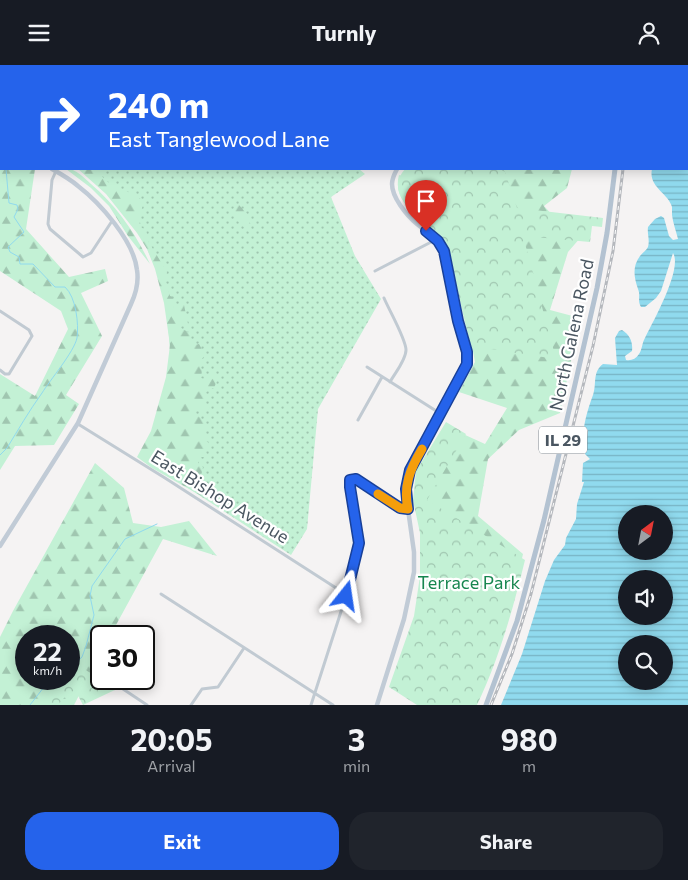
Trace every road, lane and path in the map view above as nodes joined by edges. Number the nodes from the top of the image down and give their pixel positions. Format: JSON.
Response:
{"nodes":[{"id":1,"x":54,"y":170,"type":"edge"},
{"id":2,"x":397,"y":170,"type":"edge"},
{"id":3,"x":615,"y":170,"type":"edge"},
{"id":4,"x":112,"y":221,"type":"junction"},
{"id":5,"x":436,"y":239,"type":"junction"},
{"id":6,"x":375,"y":271,"type":"dead end"},
{"id":7,"x":384,"y":298,"type":"dead end"},
{"id":8,"x":0,"y":311,"type":"edge"},
{"id":9,"x":367,"y":367,"type":"dead end"},
{"id":10,"x":0,"y":370,"type":"edge"},
{"id":11,"x":382,"y":377,"type":"junction"},
{"id":12,"x":390,"y":381,"type":"junction"},
{"id":13,"x":441,"y":414,"type":"junction"},
{"id":14,"x":358,"y":420,"type":"dead end"},
{"id":15,"x":78,"y":424,"type":"junction"},
{"id":16,"x":408,"y":509,"type":"junction"},
{"id":17,"x":0,"y":546,"type":"edge"},
{"id":18,"x":161,"y":594,"type":"dead end"},
{"id":19,"x":347,"y":595,"type":"junction"},
{"id":20,"x":244,"y":648,"type":"junction"},
{"id":21,"x":124,"y":690,"type":"edge"},
{"id":22,"x":315,"y":693,"type":"junction"},
{"id":23,"x":145,"y":704,"type":"edge"},
{"id":24,"x":140,"y":705,"type":"edge"},
{"id":25,"x":191,"y":705,"type":"edge"},
{"id":26,"x":311,"y":705,"type":"edge"},
{"id":27,"x":333,"y":705,"type":"edge"},
{"id":28,"x":377,"y":705,"type":"edge"},
{"id":29,"x":486,"y":705,"type":"edge"}],
"edges":[{"from":1,"to":4,"type":"street"},
{"from":1,"to":4,"type":"street"},
{"from":2,"to":5,"type":"street"},
{"from":3,"to":29,"type":"main road","name":"North Galena Road","number":"IL 29"},
{"from":4,"to":15,"type":"street"},
{"from":5,"to":6,"type":"street"},
{"from":5,"to":13,"type":"street"},
{"from":7,"to":12,"type":"street"},
{"from":8,"to":10,"type":"street"},
{"from":9,"to":11,"type":"street"},
{"from":11,"to":12,"type":"street"},
{"from":11,"to":14,"type":"street"},
{"from":12,"to":13,"type":"street"},
{"from":13,"to":16,"type":"street"},
{"from":15,"to":17,"type":"street"},
{"from":15,"to":19,"type":"street","name":"East Bishop Avenue"},
{"from":16,"to":19,"type":"street"},
{"from":16,"to":28,"type":"street"},
{"from":18,"to":20,"type":"street"},
{"from":19,"to":22,"type":"street"},
{"from":20,"to":22,"type":"street"},
{"from":20,"to":25,"type":"street"},
{"from":21,"to":23,"type":"street"},
{"from":22,"to":26,"type":"street"},
{"from":22,"to":27,"type":"street"},
{"from":23,"to":24,"type":"street"}]}
